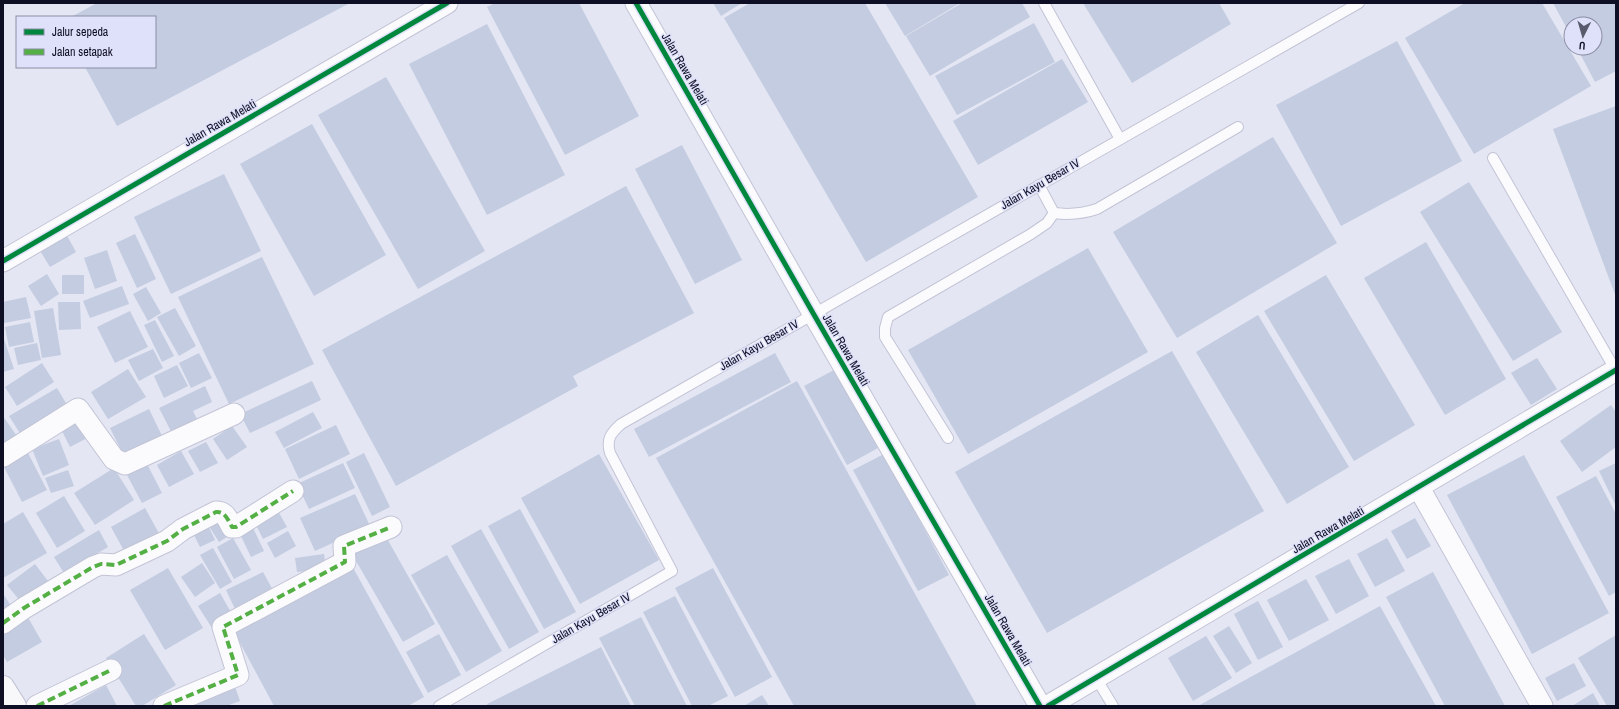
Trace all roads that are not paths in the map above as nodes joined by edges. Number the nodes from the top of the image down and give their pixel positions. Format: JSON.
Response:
{"nodes":[{"id":1,"x":448,"y":3,"type":"edge"},
{"id":2,"x":636,"y":3,"type":"edge"},
{"id":3,"x":1044,"y":3,"type":"edge"},
{"id":4,"x":1359,"y":3,"type":"edge"},
{"id":5,"x":1238,"y":127,"type":"dead end"},
{"id":6,"x":1120,"y":139,"type":"junction"},
{"id":7,"x":1493,"y":158,"type":"dead end"},
{"id":8,"x":1039,"y":186,"type":"junction"},
{"id":9,"x":1054,"y":213,"type":"junction"},
{"id":10,"x":3,"y":261,"type":"edge"},
{"id":11,"x":813,"y":314,"type":"junction"},
{"id":12,"x":1616,"y":370,"type":"edge"},
{"id":13,"x":234,"y":414,"type":"dead end"},
{"id":14,"x":948,"y":438,"type":"dead end"},
{"id":15,"x":3,"y":456,"type":"edge"},
{"id":16,"x":1419,"y":488,"type":"junction"},
{"id":17,"x":293,"y":491,"type":"dead end"},
{"id":18,"x":391,"y":527,"type":"dead end"},
{"id":19,"x":3,"y":622,"type":"edge"},
{"id":20,"x":111,"y":670,"type":"dead end"},
{"id":21,"x":1096,"y":678,"type":"junction"},
{"id":22,"x":3,"y":687,"type":"edge"},
{"id":23,"x":15,"y":706,"type":"edge"},
{"id":24,"x":37,"y":706,"type":"edge"},
{"id":25,"x":164,"y":706,"type":"edge"},
{"id":26,"x":439,"y":706,"type":"edge"},
{"id":27,"x":1040,"y":706,"type":"edge"},
{"id":28,"x":1048,"y":706,"type":"edge"},
{"id":29,"x":1114,"y":706,"type":"edge"},
{"id":30,"x":1542,"y":706,"type":"edge"}],
"edges":[{"from":1,"to":10,"type":"street","name":"Jalan Rawa Melati"},
{"from":2,"to":11,"type":"street","name":"Jalan Rawa Melati"},
{"from":3,"to":6,"type":"lane"},
{"from":4,"to":6,"type":"lane","name":"Jalan Kayu Besar IV"},
{"from":5,"to":9,"type":"lane"},
{"from":6,"to":8,"type":"lane","name":"Jalan Kayu Besar IV"},
{"from":7,"to":12,"type":"lane"},
{"from":8,"to":9,"type":"lane"},
{"from":8,"to":11,"type":"lane","name":"Jalan Kayu Besar IV"},
{"from":9,"to":14,"type":"lane"},
{"from":11,"to":26,"type":"lane","name":"Jalan Kayu Besar IV"},
{"from":11,"to":27,"type":"street","name":"Jalan Rawa Melati"},
{"from":12,"to":16,"type":"street","name":"Jalan Rawa Melati"},
{"from":13,"to":15,"type":"street"},
{"from":16,"to":21,"type":"street","name":"Jalan Rawa Melati"},
{"from":16,"to":30,"type":"street"},
{"from":17,"to":19,"type":"street"},
{"from":18,"to":25,"type":"street"},
{"from":20,"to":24,"type":"street"},
{"from":21,"to":28,"type":"street","name":"Jalan Rawa Melati"},
{"from":21,"to":29,"type":"lane"},
{"from":22,"to":23,"type":"main road"}]}
